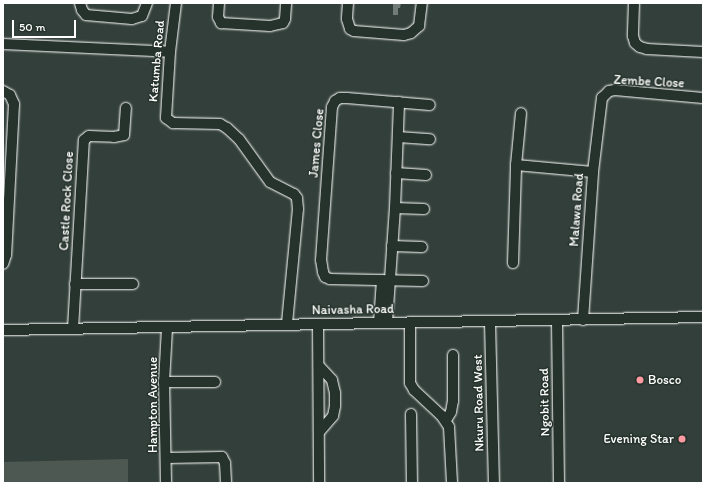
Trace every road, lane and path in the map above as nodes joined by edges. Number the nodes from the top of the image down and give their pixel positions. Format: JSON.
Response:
{"nodes":[{"id":1,"x":80,"y":3,"type":"edge"},
{"id":2,"x":147,"y":3,"type":"edge"},
{"id":3,"x":176,"y":3,"type":"edge"},
{"id":4,"x":219,"y":3,"type":"edge"},
{"id":5,"x":286,"y":3,"type":"edge"},
{"id":6,"x":348,"y":3,"type":"edge"},
{"id":7,"x":422,"y":3,"type":"edge"},
{"id":8,"x":634,"y":3,"type":"edge"},
{"id":9,"x":3,"y":44,"type":"edge"},
{"id":10,"x":170,"y":52,"type":"junction"},
{"id":11,"x":703,"y":52,"type":"edge"},
{"id":12,"x":3,"y":91,"type":"edge"},
{"id":13,"x":703,"y":98,"type":"edge"},
{"id":14,"x":399,"y":102,"type":"junction"},
{"id":15,"x":600,"y":103,"type":"joint"},
{"id":16,"x":430,"y":105,"type":"dead end"},
{"id":17,"x":126,"y":108,"type":"dead end"},
{"id":18,"x":521,"y":113,"type":"dead end"},
{"id":19,"x":398,"y":137,"type":"junction"},
{"id":20,"x":430,"y":139,"type":"dead end"},
{"id":21,"x":516,"y":166,"type":"junction"},
{"id":22,"x":593,"y":172,"type":"junction"},
{"id":23,"x":396,"y":173,"type":"junction"},
{"id":24,"x":426,"y":175,"type":"dead end"},
{"id":25,"x":394,"y":208,"type":"junction"},
{"id":26,"x":424,"y":209,"type":"dead end"},
{"id":27,"x":392,"y":246,"type":"junction"},
{"id":28,"x":422,"y":247,"type":"dead end"},
{"id":29,"x":513,"y":263,"type":"dead end"},
{"id":30,"x":3,"y":264,"type":"edge"},
{"id":31,"x":386,"y":280,"type":"junction"},
{"id":32,"x":423,"y":281,"type":"dead end"},
{"id":33,"x":75,"y":284,"type":"junction"},
{"id":34,"x":133,"y":284,"type":"dead end"},
{"id":35,"x":703,"y":317,"type":"edge"},
{"id":36,"x":583,"y":320,"type":"junction"},
{"id":37,"x":557,"y":321,"type":"junction"},
{"id":38,"x":383,"y":322,"type":"junction"},
{"id":39,"x":410,"y":322,"type":"junction"},
{"id":40,"x":490,"y":322,"type":"junction"},
{"id":41,"x":287,"y":324,"type":"junction"},
{"id":42,"x":318,"y":324,"type":"junction"},
{"id":43,"x":167,"y":328,"type":"junction"},
{"id":44,"x":73,"y":329,"type":"junction"},
{"id":45,"x":3,"y":330,"type":"edge"},
{"id":46,"x":453,"y":355,"type":"dead end"},
{"id":47,"x":319,"y":366,"type":"junction"},
{"id":48,"x":164,"y":382,"type":"junction"},
{"id":49,"x":215,"y":382,"type":"dead end"},
{"id":50,"x":411,"y":414,"type":"dead end"},
{"id":51,"x":446,"y":420,"type":"junction"},
{"id":52,"x":319,"y":432,"type":"junction"},
{"id":53,"x":166,"y":458,"type":"junction"},
{"id":54,"x":166,"y":483,"type":"edge"},
{"id":55,"x":226,"y":483,"type":"edge"},
{"id":56,"x":319,"y":483,"type":"edge"},
{"id":57,"x":412,"y":483,"type":"edge"},
{"id":58,"x":452,"y":483,"type":"edge"},
{"id":59,"x":494,"y":483,"type":"edge"},
{"id":60,"x":559,"y":483,"type":"edge"}],
"edges":[{"from":1,"to":2,"type":"street"},
{"from":3,"to":10,"type":"street","name":"Katumba Road"},
{"from":4,"to":5,"type":"street"},
{"from":6,"to":7,"type":"street"},
{"from":8,"to":11,"type":"street"},
{"from":9,"to":10,"type":"street"},
{"from":10,"to":41,"type":"street","name":"Katumba Road"},
{"from":12,"to":30,"type":"street"},
{"from":13,"to":15,"type":"street","name":"Zembe Close"},
{"from":14,"to":16,"type":"street"},
{"from":14,"to":19,"type":"street"},
{"from":14,"to":31,"type":"street","name":"James Close"},
{"from":15,"to":22,"type":"street","name":"Malawa Road"},
{"from":17,"to":33,"type":"street","name":"Castle Rock Close"},
{"from":18,"to":21,"type":"street"},
{"from":19,"to":20,"type":"street"},
{"from":19,"to":23,"type":"street"},
{"from":21,"to":22,"type":"street"},
{"from":21,"to":29,"type":"street"},
{"from":22,"to":36,"type":"street","name":"Malawa Road"},
{"from":23,"to":24,"type":"street"},
{"from":23,"to":25,"type":"street"},
{"from":25,"to":26,"type":"street"},
{"from":25,"to":27,"type":"street"},
{"from":27,"to":28,"type":"street"},
{"from":27,"to":31,"type":"street"},
{"from":31,"to":32,"type":"street"},
{"from":31,"to":38,"type":"street"},
{"from":33,"to":34,"type":"street"},
{"from":33,"to":44,"type":"street","name":"Castle Rock Close"},
{"from":35,"to":36,"type":"street","name":"Naivasha Road"},
{"from":36,"to":37,"type":"street","name":"Naivasha Road"},
{"from":37,"to":40,"type":"street","name":"Naivasha Road"},
{"from":37,"to":60,"type":"street","name":"Ngobit Road"},
{"from":38,"to":39,"type":"street","name":"Naivasha Road"},
{"from":38,"to":42,"type":"street","name":"Naivasha Road"},
{"from":39,"to":40,"type":"street","name":"Naivasha Road"},
{"from":39,"to":51,"type":"street"},
{"from":40,"to":59,"type":"street","name":"Nkuru Road West"},
{"from":41,"to":42,"type":"street","name":"Naivasha Road"},
{"from":41,"to":43,"type":"street","name":"Naivasha Road"},
{"from":42,"to":47,"type":"street"},
{"from":43,"to":44,"type":"street","name":"Naivasha Road"},
{"from":43,"to":48,"type":"street","name":"Hampton Avenue"},
{"from":44,"to":45,"type":"street","name":"Naivasha Road"},
{"from":46,"to":51,"type":"street"},
{"from":47,"to":52,"type":"street"},
{"from":47,"to":52,"type":"street"},
{"from":48,"to":49,"type":"street"},
{"from":48,"to":53,"type":"street","name":"Hampton Avenue"},
{"from":50,"to":57,"type":"street"},
{"from":51,"to":58,"type":"street"},
{"from":52,"to":56,"type":"street"},
{"from":53,"to":54,"type":"street","name":"Hampton Avenue"},
{"from":53,"to":55,"type":"street"}]}
